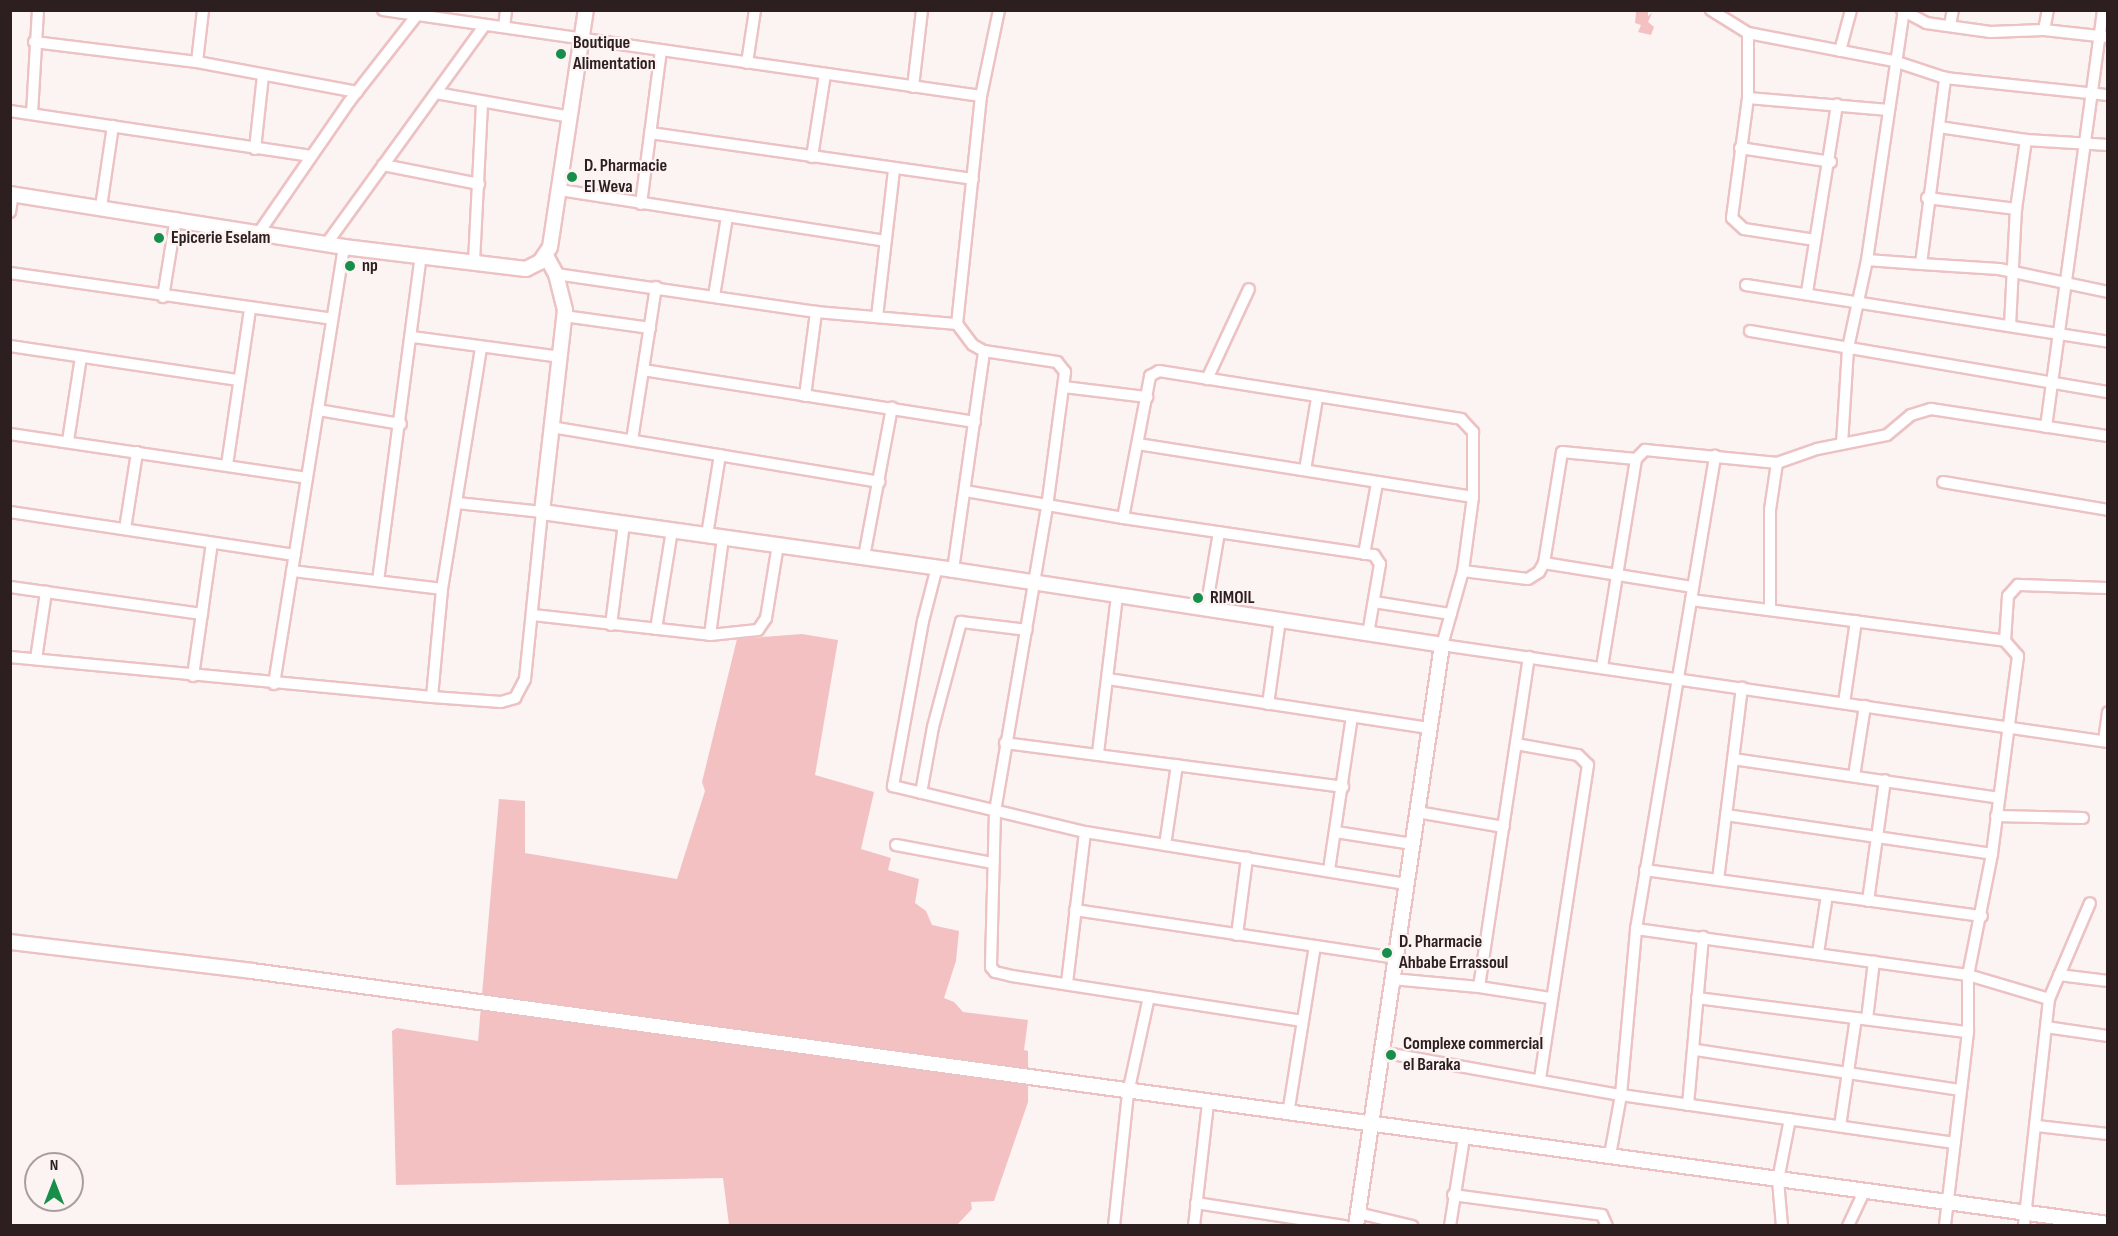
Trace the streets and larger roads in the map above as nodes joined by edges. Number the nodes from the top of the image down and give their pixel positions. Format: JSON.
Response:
{"nodes":[{"id":1,"x":38,"y":10,"type":"edge"},
{"id":2,"x":203,"y":10,"type":"edge"},
{"id":3,"x":383,"y":10,"type":"edge"},
{"id":4,"x":506,"y":10,"type":"edge"},
{"id":5,"x":586,"y":10,"type":"edge"},
{"id":6,"x":756,"y":10,"type":"edge"},
{"id":7,"x":922,"y":10,"type":"edge"},
{"id":8,"x":999,"y":10,"type":"edge"},
{"id":9,"x":1711,"y":10,"type":"edge"},
{"id":10,"x":1851,"y":10,"type":"edge"},
{"id":11,"x":1953,"y":10,"type":"edge"},
{"id":12,"x":2048,"y":10,"type":"edge"},
{"id":13,"x":2103,"y":10,"type":"edge"},
{"id":14,"x":1903,"y":12,"type":"edge"},
{"id":15,"x":417,"y":15,"type":"junction"},
{"id":16,"x":485,"y":25,"type":"junction"},
{"id":17,"x":1950,"y":25,"type":"junction"},
{"id":18,"x":504,"y":27,"type":"junction"},
{"id":19,"x":2044,"y":30,"type":"junction"},
{"id":20,"x":1749,"y":33,"type":"junction"},
{"id":21,"x":2103,"y":36,"type":"edge"},
{"id":22,"x":582,"y":38,"type":"junction"},
{"id":23,"x":34,"y":42,"type":"junction"},
{"id":24,"x":661,"y":50,"type":"junction"},
{"id":25,"x":1840,"y":51,"type":"junction"},
{"id":26,"x":1894,"y":61,"type":"junction"},
{"id":27,"x":197,"y":62,"type":"junction"},
{"id":28,"x":747,"y":63,"type":"junction"},
{"id":29,"x":825,"y":74,"type":"junction"},
{"id":30,"x":263,"y":75,"type":"junction"},
{"id":31,"x":1945,"y":78,"type":"junction"},
{"id":32,"x":913,"y":87,"type":"junction"},
{"id":33,"x":357,"y":92,"type":"junction"},
{"id":34,"x":2091,"y":92,"type":"junction"},
{"id":35,"x":436,"y":93,"type":"junction"},
{"id":36,"x":2108,"y":95,"type":"edge"},
{"id":37,"x":981,"y":96,"type":"junction"},
{"id":38,"x":1748,"y":98,"type":"junction"},
{"id":39,"x":482,"y":103,"type":"junction"},
{"id":40,"x":1837,"y":104,"type":"junction"},
{"id":41,"x":1888,"y":110,"type":"junction"},
{"id":42,"x":10,"y":111,"type":"edge"},
{"id":43,"x":32,"y":114,"type":"junction"},
{"id":44,"x":571,"y":117,"type":"junction"},
{"id":45,"x":113,"y":126,"type":"junction"},
{"id":46,"x":1939,"y":127,"type":"junction"},
{"id":47,"x":650,"y":133,"type":"junction"},
{"id":48,"x":2026,"y":140,"type":"junction"},
{"id":49,"x":2084,"y":142,"type":"junction"},
{"id":50,"x":2108,"y":145,"type":"edge"},
{"id":51,"x":1740,"y":148,"type":"junction"},
{"id":52,"x":255,"y":149,"type":"junction"},
{"id":53,"x":310,"y":156,"type":"junction"},
{"id":54,"x":812,"y":157,"type":"junction"},
{"id":55,"x":1831,"y":162,"type":"junction"},
{"id":56,"x":383,"y":165,"type":"junction"},
{"id":57,"x":894,"y":168,"type":"junction"},
{"id":58,"x":973,"y":179,"type":"junction"},
{"id":59,"x":479,"y":184,"type":"junction"},
{"id":60,"x":560,"y":190,"type":"junction"},
{"id":61,"x":12,"y":194,"type":"edge"},
{"id":62,"x":1927,"y":198,"type":"junction"},
{"id":63,"x":641,"y":204,"type":"junction"},
{"id":64,"x":101,"y":207,"type":"junction"},
{"id":65,"x":2016,"y":209,"type":"junction"},
{"id":66,"x":10,"y":212,"type":"edge"},
{"id":67,"x":727,"y":217,"type":"junction"},
{"id":68,"x":176,"y":218,"type":"junction"},
{"id":69,"x":260,"y":231,"type":"junction"},
{"id":70,"x":1815,"y":240,"type":"junction"},
{"id":71,"x":885,"y":241,"type":"junction"},
{"id":72,"x":327,"y":243,"type":"junction"},
{"id":73,"x":344,"y":247,"type":"junction"},
{"id":74,"x":421,"y":255,"type":"junction"},
{"id":75,"x":546,"y":256,"type":"junction"},
{"id":76,"x":1867,"y":260,"type":"junction"},
{"id":77,"x":474,"y":262,"type":"junction"},
{"id":78,"x":1921,"y":264,"type":"junction"},
{"id":79,"x":10,"y":273,"type":"edge"},
{"id":80,"x":2011,"y":273,"type":"junction"},
{"id":81,"x":556,"y":274,"type":"junction"},
{"id":82,"x":1746,"y":285,"type":"dead end"},
{"id":83,"x":2067,"y":286,"type":"junction"},
{"id":84,"x":656,"y":287,"type":"junction"},
{"id":85,"x":1249,"y":289,"type":"dead end"},
{"id":86,"x":1808,"y":292,"type":"junction"},
{"id":87,"x":2108,"y":292,"type":"edge"},
{"id":88,"x":714,"y":296,"type":"junction"},
{"id":89,"x":163,"y":297,"type":"junction"},
{"id":90,"x":1859,"y":301,"type":"junction"},
{"id":91,"x":250,"y":309,"type":"junction"},
{"id":92,"x":816,"y":312,"type":"junction"},
{"id":93,"x":564,"y":316,"type":"junction"},
{"id":94,"x":877,"y":317,"type":"junction"},
{"id":95,"x":332,"y":319,"type":"junction"},
{"id":96,"x":957,"y":324,"type":"junction"},
{"id":97,"x":2010,"y":326,"type":"junction"},
{"id":98,"x":650,"y":327,"type":"junction"},
{"id":99,"x":1750,"y":331,"type":"dead end"},
{"id":100,"x":2061,"y":334,"type":"junction"},
{"id":101,"x":413,"y":337,"type":"junction"},
{"id":102,"x":2108,"y":342,"type":"edge"},
{"id":103,"x":10,"y":346,"type":"edge"},
{"id":104,"x":481,"y":347,"type":"junction"},
{"id":105,"x":1848,"y":348,"type":"junction"},
{"id":106,"x":984,"y":351,"type":"junction"},
{"id":107,"x":81,"y":357,"type":"junction"},
{"id":108,"x":560,"y":357,"type":"junction"},
{"id":109,"x":643,"y":370,"type":"junction"},
{"id":110,"x":1207,"y":379,"type":"junction"},
{"id":111,"x":238,"y":380,"type":"junction"},
{"id":112,"x":2053,"y":383,"type":"junction"},
{"id":113,"x":1064,"y":387,"type":"junction"},
{"id":114,"x":2108,"y":392,"type":"edge"},
{"id":115,"x":805,"y":396,"type":"junction"},
{"id":116,"x":1148,"y":397,"type":"junction"},
{"id":117,"x":1317,"y":398,"type":"junction"},
{"id":118,"x":892,"y":408,"type":"junction"},
{"id":119,"x":318,"y":410,"type":"junction"},
{"id":120,"x":975,"y":422,"type":"junction"},
{"id":121,"x":401,"y":424,"type":"junction"},
{"id":122,"x":551,"y":427,"type":"junction"},
{"id":123,"x":2046,"y":427,"type":"junction"},
{"id":124,"x":10,"y":434,"type":"edge"},
{"id":125,"x":2108,"y":436,"type":"edge"},
{"id":126,"x":632,"y":440,"type":"junction"},
{"id":127,"x":68,"y":441,"type":"junction"},
{"id":128,"x":1138,"y":444,"type":"junction"},
{"id":129,"x":1842,"y":444,"type":"junction"},
{"id":130,"x":137,"y":452,"type":"junction"},
{"id":131,"x":720,"y":455,"type":"junction"},
{"id":132,"x":1715,"y":456,"type":"junction"},
{"id":133,"x":1636,"y":459,"type":"junction"},
{"id":134,"x":1777,"y":463,"type":"junction"},
{"id":135,"x":227,"y":465,"type":"junction"},
{"id":136,"x":1305,"y":471,"type":"junction"},
{"id":137,"x":307,"y":478,"type":"junction"},
{"id":138,"x":879,"y":482,"type":"junction"},
{"id":139,"x":1942,"y":482,"type":"dead end"},
{"id":140,"x":1377,"y":483,"type":"junction"},
{"id":141,"x":965,"y":491,"type":"junction"},
{"id":142,"x":1473,"y":497,"type":"junction"},
{"id":143,"x":458,"y":503,"type":"junction"},
{"id":144,"x":1047,"y":507,"type":"junction"},
{"id":145,"x":2108,"y":510,"type":"edge"},
{"id":146,"x":10,"y":512,"type":"edge"},
{"id":147,"x":542,"y":512,"type":"junction"},
{"id":148,"x":1123,"y":518,"type":"junction"},
{"id":149,"x":624,"y":524,"type":"junction"},
{"id":150,"x":125,"y":529,"type":"junction"},
{"id":151,"x":672,"y":530,"type":"junction"},
{"id":152,"x":1219,"y":532,"type":"junction"},
{"id":153,"x":707,"y":535,"type":"junction"},
{"id":154,"x":723,"y":538,"type":"junction"},
{"id":155,"x":212,"y":543,"type":"junction"},
{"id":156,"x":778,"y":545,"type":"junction"},
{"id":157,"x":1364,"y":554,"type":"junction"},
{"id":158,"x":295,"y":555,"type":"junction"},
{"id":159,"x":864,"y":557,"type":"junction"},
{"id":160,"x":1544,"y":563,"type":"junction"},
{"id":161,"x":937,"y":567,"type":"junction"},
{"id":162,"x":953,"y":570,"type":"junction"},
{"id":163,"x":292,"y":571,"type":"junction"},
{"id":164,"x":1463,"y":571,"type":"junction"},
{"id":165,"x":1617,"y":576,"type":"junction"},
{"id":166,"x":378,"y":581,"type":"junction"},
{"id":167,"x":1035,"y":582,"type":"junction"},
{"id":168,"x":10,"y":587,"type":"edge"},
{"id":169,"x":1693,"y":587,"type":"junction"},
{"id":170,"x":2108,"y":588,"type":"edge"},
{"id":171,"x":442,"y":590,"type":"junction"},
{"id":172,"x":46,"y":592,"type":"junction"},
{"id":173,"x":1117,"y":595,"type":"junction"},
{"id":174,"x":1691,"y":600,"type":"junction"},
{"id":175,"x":1374,"y":602,"type":"junction"},
{"id":176,"x":1206,"y":609,"type":"junction"},
{"id":177,"x":1770,"y":610,"type":"junction"},
{"id":178,"x":202,"y":614,"type":"junction"},
{"id":179,"x":1451,"y":614,"type":"junction"},
{"id":180,"x":533,"y":615,"type":"junction"},
{"id":181,"x":1280,"y":620,"type":"junction"},
{"id":182,"x":1856,"y":621,"type":"junction"},
{"id":183,"x":611,"y":625,"type":"junction"},
{"id":184,"x":656,"y":629,"type":"junction"},
{"id":185,"x":1027,"y":630,"type":"junction"},
{"id":186,"x":1368,"y":634,"type":"junction"},
{"id":187,"x":710,"y":635,"type":"junction"},
{"id":188,"x":2004,"y":641,"type":"junction"},
{"id":189,"x":1442,"y":645,"type":"junction"},
{"id":190,"x":10,"y":657,"type":"edge"},
{"id":191,"x":1529,"y":657,"type":"junction"},
{"id":192,"x":36,"y":659,"type":"junction"},
{"id":193,"x":1602,"y":667,"type":"junction"},
{"id":194,"x":193,"y":676,"type":"junction"},
{"id":195,"x":1108,"y":679,"type":"junction"},
{"id":196,"x":1678,"y":681,"type":"junction"},
{"id":197,"x":274,"y":684,"type":"junction"},
{"id":198,"x":1742,"y":687,"type":"junction"},
{"id":199,"x":432,"y":697,"type":"junction"},
{"id":200,"x":1844,"y":703,"type":"junction"},
{"id":201,"x":1268,"y":704,"type":"junction"},
{"id":202,"x":1865,"y":706,"type":"junction"},
{"id":203,"x":2108,"y":711,"type":"edge"},
{"id":204,"x":1352,"y":717,"type":"junction"},
{"id":205,"x":2010,"y":727,"type":"junction"},
{"id":206,"x":1430,"y":728,"type":"junction"},
{"id":207,"x":2106,"y":741,"type":"edge"},
{"id":208,"x":1005,"y":743,"type":"junction"},
{"id":209,"x":1516,"y":744,"type":"junction"},
{"id":210,"x":1098,"y":753,"type":"junction"},
{"id":211,"x":1733,"y":759,"type":"junction"},
{"id":212,"x":1177,"y":765,"type":"junction"},
{"id":213,"x":1854,"y":776,"type":"junction"},
{"id":214,"x":1885,"y":780,"type":"junction"},
{"id":215,"x":1343,"y":787,"type":"junction"},
{"id":216,"x":921,"y":793,"type":"junction"},
{"id":217,"x":1999,"y":798,"type":"junction"},
{"id":218,"x":995,"y":812,"type":"junction"},
{"id":219,"x":1417,"y":812,"type":"junction"},
{"id":220,"x":1726,"y":815,"type":"junction"},
{"id":221,"x":1996,"y":816,"type":"junction"},
{"id":222,"x":2083,"y":818,"type":"dead end"},
{"id":223,"x":1504,"y":828,"type":"junction"},
{"id":224,"x":1085,"y":832,"type":"junction"},
{"id":225,"x":1336,"y":832,"type":"junction"},
{"id":226,"x":1877,"y":837,"type":"junction"},
{"id":227,"x":1412,"y":844,"type":"junction"},
{"id":228,"x":896,"y":845,"type":"dead end"},
{"id":229,"x":1165,"y":845,"type":"junction"},
{"id":230,"x":1992,"y":854,"type":"junction"},
{"id":231,"x":1247,"y":858,"type":"junction"},
{"id":232,"x":993,"y":863,"type":"junction"},
{"id":233,"x":1329,"y":870,"type":"junction"},
{"id":234,"x":1645,"y":870,"type":"junction"},
{"id":235,"x":1718,"y":880,"type":"junction"},
{"id":236,"x":1406,"y":884,"type":"junction"},
{"id":237,"x":1827,"y":895,"type":"junction"},
{"id":238,"x":1868,"y":901,"type":"junction"},
{"id":239,"x":2090,"y":903,"type":"dead end"},
{"id":240,"x":1075,"y":910,"type":"junction"},
{"id":241,"x":1982,"y":916,"type":"junction"},
{"id":242,"x":1636,"y":929,"type":"junction"},
{"id":243,"x":1237,"y":935,"type":"junction"},
{"id":244,"x":1703,"y":937,"type":"junction"},
{"id":245,"x":10,"y":942,"type":"edge"},
{"id":246,"x":1315,"y":946,"type":"junction"},
{"id":247,"x":1818,"y":953,"type":"junction"},
{"id":248,"x":1395,"y":958,"type":"junction"},
{"id":249,"x":1874,"y":961,"type":"junction"},
{"id":250,"x":1968,"y":975,"type":"junction"},
{"id":251,"x":2059,"y":975,"type":"junction"},
{"id":252,"x":1392,"y":980,"type":"junction"},
{"id":253,"x":2108,"y":981,"type":"edge"},
{"id":254,"x":1067,"y":983,"type":"junction"},
{"id":255,"x":1479,"y":987,"type":"junction"},
{"id":256,"x":1149,"y":997,"type":"junction"},
{"id":257,"x":1550,"y":998,"type":"junction"},
{"id":258,"x":1697,"y":998,"type":"junction"},
{"id":259,"x":2049,"y":999,"type":"junction"},
{"id":260,"x":1861,"y":1019,"type":"junction"},
{"id":261,"x":1303,"y":1021,"type":"junction"},
{"id":262,"x":2046,"y":1027,"type":"junction"},
{"id":263,"x":1968,"y":1032,"type":"junction"},
{"id":264,"x":2108,"y":1036,"type":"edge"},
{"id":265,"x":1696,"y":1050,"type":"junction"},
{"id":266,"x":1382,"y":1052,"type":"junction"},
{"id":267,"x":1847,"y":1073,"type":"junction"},
{"id":268,"x":1540,"y":1078,"type":"junction"},
{"id":269,"x":1961,"y":1090,"type":"junction"},
{"id":270,"x":1128,"y":1093,"type":"junction"},
{"id":271,"x":1621,"y":1095,"type":"junction"},
{"id":272,"x":1209,"y":1104,"type":"junction"},
{"id":273,"x":1688,"y":1105,"type":"junction"},
{"id":274,"x":1288,"y":1114,"type":"junction"},
{"id":275,"x":1790,"y":1119,"type":"junction"},
{"id":276,"x":1370,"y":1125,"type":"junction"},
{"id":277,"x":1840,"y":1126,"type":"junction"},
{"id":278,"x":2037,"y":1126,"type":"junction"},
{"id":279,"x":2107,"y":1130,"type":"edge"},
{"id":280,"x":1464,"y":1138,"type":"junction"},
{"id":281,"x":1955,"y":1143,"type":"junction"},
{"id":282,"x":1611,"y":1155,"type":"junction"},
{"id":283,"x":1778,"y":1180,"type":"junction"},
{"id":284,"x":1864,"y":1191,"type":"junction"},
{"id":285,"x":1453,"y":1195,"type":"junction"},
{"id":286,"x":1196,"y":1203,"type":"junction"},
{"id":287,"x":1948,"y":1203,"type":"junction"},
{"id":288,"x":1269,"y":1214,"type":"junction"},
{"id":289,"x":1357,"y":1219,"type":"edge"},
{"id":290,"x":2025,"y":1220,"type":"edge"},
{"id":291,"x":2090,"y":1224,"type":"edge"},
{"id":292,"x":2108,"y":1224,"type":"edge"},
{"id":293,"x":1114,"y":1226,"type":"edge"},
{"id":294,"x":1194,"y":1226,"type":"edge"},
{"id":295,"x":1268,"y":1226,"type":"edge"},
{"id":296,"x":1345,"y":1226,"type":"edge"},
{"id":297,"x":1412,"y":1226,"type":"edge"},
{"id":298,"x":1450,"y":1226,"type":"edge"},
{"id":299,"x":1607,"y":1226,"type":"edge"},
{"id":300,"x":1782,"y":1226,"type":"edge"},
{"id":301,"x":1848,"y":1226,"type":"edge"},
{"id":302,"x":1945,"y":1226,"type":"edge"}],
"edges":[{"from":1,"to":23,"type":"street"},
{"from":2,"to":27,"type":"street"},
{"from":3,"to":15,"type":"street"},
{"from":4,"to":18,"type":"street"},
{"from":5,"to":22,"type":"street"},
{"from":6,"to":28,"type":"street"},
{"from":7,"to":32,"type":"street"},
{"from":8,"to":37,"type":"street"},
{"from":9,"to":20,"type":"street"},
{"from":10,"to":25,"type":"street"},
{"from":11,"to":17,"type":"street"},
{"from":12,"to":19,"type":"street"},
{"from":13,"to":21,"type":"street"},
{"from":14,"to":17,"type":"street"},
{"from":14,"to":26,"type":"street"},
{"from":15,"to":16,"type":"street"},
{"from":15,"to":33,"type":"street"},
{"from":16,"to":18,"type":"street"},
{"from":16,"to":35,"type":"street"},
{"from":17,"to":19,"type":"street"},
{"from":18,"to":22,"type":"street"},
{"from":19,"to":21,"type":"street"},
{"from":20,"to":25,"type":"street"},
{"from":20,"to":38,"type":"street"},
{"from":21,"to":34,"type":"street"},
{"from":22,"to":24,"type":"street"},
{"from":22,"to":44,"type":"street"},
{"from":23,"to":27,"type":"street"},
{"from":23,"to":43,"type":"street"},
{"from":24,"to":28,"type":"street"},
{"from":24,"to":47,"type":"street"},
{"from":25,"to":26,"type":"street"},
{"from":26,"to":31,"type":"street"},
{"from":26,"to":41,"type":"street"},
{"from":27,"to":30,"type":"street"},
{"from":28,"to":29,"type":"street"},
{"from":29,"to":32,"type":"street"},
{"from":29,"to":54,"type":"street"},
{"from":30,"to":33,"type":"street"},
{"from":30,"to":52,"type":"street"},
{"from":31,"to":34,"type":"street"},
{"from":31,"to":46,"type":"street"},
{"from":32,"to":37,"type":"street"},
{"from":33,"to":53,"type":"street"},
{"from":34,"to":36,"type":"street"},
{"from":34,"to":49,"type":"street"},
{"from":35,"to":39,"type":"street"},
{"from":35,"to":56,"type":"street"},
{"from":37,"to":58,"type":"street"},
{"from":38,"to":40,"type":"street"},
{"from":38,"to":51,"type":"street"},
{"from":39,"to":44,"type":"street"},
{"from":39,"to":59,"type":"street"},
{"from":40,"to":41,"type":"street"},
{"from":40,"to":55,"type":"street"},
{"from":41,"to":76,"type":"street"},
{"from":42,"to":43,"type":"street"},
{"from":43,"to":45,"type":"street"},
{"from":44,"to":60,"type":"street"},
{"from":45,"to":52,"type":"street"},
{"from":45,"to":64,"type":"street"},
{"from":46,"to":48,"type":"street"},
{"from":46,"to":62,"type":"street"},
{"from":47,"to":54,"type":"street"},
{"from":47,"to":63,"type":"street"},
{"from":48,"to":49,"type":"street"},
{"from":48,"to":65,"type":"street"},
{"from":49,"to":50,"type":"street"},
{"from":49,"to":83,"type":"street"},
{"from":51,"to":55,"type":"street"},
{"from":51,"to":70,"type":"street"},
{"from":52,"to":53,"type":"street"},
{"from":53,"to":69,"type":"street"},
{"from":54,"to":57,"type":"street"},
{"from":55,"to":70,"type":"street"},
{"from":56,"to":59,"type":"street"},
{"from":56,"to":72,"type":"street"},
{"from":57,"to":58,"type":"street"},
{"from":57,"to":71,"type":"street"},
{"from":58,"to":96,"type":"street"},
{"from":59,"to":77,"type":"street"},
{"from":60,"to":63,"type":"street"},
{"from":60,"to":75,"type":"street"},
{"from":61,"to":64,"type":"street"},
{"from":61,"to":66,"type":"street"},
{"from":62,"to":65,"type":"street"},
{"from":62,"to":78,"type":"street"},
{"from":63,"to":67,"type":"street"},
{"from":64,"to":68,"type":"street"},
{"from":65,"to":80,"type":"street"},
{"from":67,"to":71,"type":"street"},
{"from":67,"to":88,"type":"street"},
{"from":68,"to":69,"type":"street"},
{"from":68,"to":89,"type":"street"},
{"from":69,"to":72,"type":"street"},
{"from":70,"to":86,"type":"street"},
{"from":71,"to":94,"type":"street"},
{"from":72,"to":73,"type":"street"},
{"from":73,"to":74,"type":"street"},
{"from":73,"to":95,"type":"street"},
{"from":74,"to":77,"type":"street"},
{"from":74,"to":101,"type":"street"},
{"from":75,"to":77,"type":"street"},
{"from":75,"to":81,"type":"street"},
{"from":76,"to":78,"type":"street"},
{"from":76,"to":90,"type":"street"},
{"from":78,"to":80,"type":"street"},
{"from":79,"to":89,"type":"street"},
{"from":80,"to":83,"type":"street"},
{"from":80,"to":97,"type":"street"},
{"from":81,"to":84,"type":"street"},
{"from":81,"to":93,"type":"street"},
{"from":82,"to":86,"type":"street"},
{"from":83,"to":87,"type":"street"},
{"from":83,"to":100,"type":"street"},
{"from":84,"to":88,"type":"street"},
{"from":84,"to":98,"type":"street"},
{"from":85,"to":110,"type":"street"},
{"from":86,"to":90,"type":"street"},
{"from":88,"to":92,"type":"street"},
{"from":89,"to":91,"type":"street"},
{"from":90,"to":97,"type":"street"},
{"from":90,"to":105,"type":"street"},
{"from":91,"to":95,"type":"street"},
{"from":91,"to":111,"type":"street"},
{"from":92,"to":94,"type":"street"},
{"from":92,"to":115,"type":"street"},
{"from":93,"to":98,"type":"street"},
{"from":93,"to":108,"type":"street"},
{"from":94,"to":96,"type":"street"},
{"from":95,"to":119,"type":"street"},
{"from":96,"to":106,"type":"street"},
{"from":97,"to":100,"type":"street"},
{"from":98,"to":109,"type":"street"},
{"from":99,"to":105,"type":"street"},
{"from":100,"to":102,"type":"street"},
{"from":100,"to":112,"type":"street"},
{"from":101,"to":104,"type":"street"},
{"from":101,"to":121,"type":"street"},
{"from":103,"to":107,"type":"street"},
{"from":104,"to":108,"type":"street"},
{"from":104,"to":143,"type":"street"},
{"from":105,"to":112,"type":"street"},
{"from":105,"to":129,"type":"street"},
{"from":106,"to":113,"type":"street"},
{"from":106,"to":120,"type":"street"},
{"from":107,"to":111,"type":"street"},
{"from":107,"to":127,"type":"street"},
{"from":108,"to":122,"type":"street"},
{"from":109,"to":115,"type":"street"},
{"from":109,"to":126,"type":"street"},
{"from":110,"to":116,"type":"street"},
{"from":110,"to":117,"type":"street"},
{"from":111,"to":135,"type":"street"},
{"from":112,"to":114,"type":"street"},
{"from":112,"to":123,"type":"street"},
{"from":113,"to":116,"type":"street"},
{"from":113,"to":144,"type":"street"},
{"from":115,"to":118,"type":"street"},
{"from":116,"to":128,"type":"street"},
{"from":117,"to":136,"type":"street"},
{"from":117,"to":142,"type":"street"},
{"from":118,"to":120,"type":"street"},
{"from":118,"to":138,"type":"street"},
{"from":119,"to":121,"type":"street"},
{"from":119,"to":137,"type":"street"},
{"from":120,"to":141,"type":"street"},
{"from":121,"to":166,"type":"street"},
{"from":122,"to":126,"type":"street"},
{"from":122,"to":147,"type":"street"},
{"from":123,"to":125,"type":"street"},
{"from":123,"to":129,"type":"street"},
{"from":124,"to":127,"type":"street"},
{"from":126,"to":131,"type":"street"},
{"from":127,"to":130,"type":"street"},
{"from":128,"to":136,"type":"street"},
{"from":128,"to":148,"type":"street"},
{"from":129,"to":134,"type":"street"},
{"from":130,"to":135,"type":"street"},
{"from":130,"to":150,"type":"street"},
{"from":131,"to":138,"type":"street"},
{"from":131,"to":153,"type":"street"},
{"from":132,"to":133,"type":"street"},
{"from":132,"to":134,"type":"street"},
{"from":132,"to":169,"type":"street"},
{"from":133,"to":160,"type":"street"},
{"from":133,"to":165,"type":"street"},
{"from":134,"to":177,"type":"street"},
{"from":135,"to":137,"type":"street"},
{"from":136,"to":140,"type":"street"},
{"from":137,"to":158,"type":"street"},
{"from":138,"to":159,"type":"street"},
{"from":139,"to":145,"type":"street"},
{"from":140,"to":142,"type":"street"},
{"from":140,"to":157,"type":"street"},
{"from":141,"to":144,"type":"street"},
{"from":141,"to":162,"type":"street"},
{"from":142,"to":164,"type":"street"},
{"from":143,"to":147,"type":"street"},
{"from":143,"to":171,"type":"street"},
{"from":144,"to":148,"type":"street"},
{"from":144,"to":167,"type":"street"},
{"from":146,"to":150,"type":"street"},
{"from":147,"to":149,"type":"street"},
{"from":147,"to":180,"type":"street"},
{"from":148,"to":152,"type":"street"},
{"from":149,"to":151,"type":"street"},
{"from":149,"to":183,"type":"street"},
{"from":150,"to":155,"type":"street"},
{"from":151,"to":153,"type":"street"},
{"from":151,"to":184,"type":"street"},
{"from":152,"to":157,"type":"street"},
{"from":152,"to":176,"type":"street"},
{"from":153,"to":154,"type":"street"},
{"from":154,"to":156,"type":"street"},
{"from":154,"to":187,"type":"street"},
{"from":155,"to":158,"type":"street"},
{"from":155,"to":178,"type":"street"},
{"from":156,"to":159,"type":"street"},
{"from":156,"to":187,"type":"street"},
{"from":157,"to":175,"type":"street"},
{"from":158,"to":163,"type":"street"},
{"from":159,"to":161,"type":"street"},
{"from":160,"to":164,"type":"street"},
{"from":160,"to":165,"type":"street"},
{"from":161,"to":162,"type":"street"},
{"from":161,"to":216,"type":"street"},
{"from":162,"to":167,"type":"street"},
{"from":163,"to":166,"type":"street"},
{"from":163,"to":197,"type":"street"},
{"from":164,"to":179,"type":"street"},
{"from":165,"to":169,"type":"street"},
{"from":165,"to":193,"type":"street"},
{"from":166,"to":171,"type":"street"},
{"from":167,"to":173,"type":"street"},
{"from":167,"to":185,"type":"street"},
{"from":168,"to":172,"type":"street"},
{"from":169,"to":174,"type":"street"},
{"from":170,"to":188,"type":"street"},
{"from":171,"to":199,"type":"street"},
{"from":172,"to":178,"type":"street"},
{"from":172,"to":192,"type":"street"},
{"from":173,"to":176,"type":"street"},
{"from":173,"to":195,"type":"street"},
{"from":174,"to":177,"type":"street"},
{"from":174,"to":196,"type":"street"},
{"from":175,"to":179,"type":"street"},
{"from":175,"to":186,"type":"street"},
{"from":176,"to":181,"type":"street"},
{"from":177,"to":182,"type":"street"},
{"from":178,"to":194,"type":"street"},
{"from":179,"to":189,"type":"street"},
{"from":180,"to":183,"type":"street"},
{"from":180,"to":199,"type":"street"},
{"from":181,"to":186,"type":"street"},
{"from":181,"to":201,"type":"street"},
{"from":182,"to":188,"type":"street"},
{"from":182,"to":200,"type":"street"},
{"from":183,"to":184,"type":"street"},
{"from":184,"to":187,"type":"street"},
{"from":185,"to":208,"type":"street"},
{"from":185,"to":216,"type":"street"},
{"from":186,"to":189,"type":"street"},
{"from":188,"to":205,"type":"street"},
{"from":189,"to":191,"type":"street"},
{"from":189,"to":206,"type":"street"},
{"from":190,"to":192,"type":"street"},
{"from":191,"to":193,"type":"street"},
{"from":191,"to":209,"type":"street"},
{"from":192,"to":194,"type":"street"},
{"from":193,"to":196,"type":"street"},
{"from":194,"to":197,"type":"street"},
{"from":195,"to":201,"type":"street"},
{"from":195,"to":210,"type":"street"},
{"from":196,"to":198,"type":"street"},
{"from":196,"to":234,"type":"street"},
{"from":197,"to":199,"type":"street"},
{"from":198,"to":200,"type":"street"},
{"from":198,"to":211,"type":"street"},
{"from":200,"to":202,"type":"street"},
{"from":201,"to":204,"type":"street"},
{"from":202,"to":205,"type":"street"},
{"from":202,"to":213,"type":"street"},
{"from":203,"to":207,"type":"street"},
{"from":204,"to":206,"type":"street"},
{"from":204,"to":215,"type":"street"},
{"from":205,"to":207,"type":"street"},
{"from":205,"to":217,"type":"street"},
{"from":206,"to":219,"type":"street"},
{"from":208,"to":210,"type":"street"},
{"from":208,"to":218,"type":"street"},
{"from":209,"to":223,"type":"street"},
{"from":209,"to":257,"type":"street"},
{"from":210,"to":212,"type":"street"},
{"from":211,"to":213,"type":"street"},
{"from":211,"to":220,"type":"street"},
{"from":212,"to":215,"type":"street"},
{"from":212,"to":229,"type":"street"},
{"from":213,"to":214,"type":"street"},
{"from":214,"to":217,"type":"street"},
{"from":214,"to":226,"type":"street"},
{"from":215,"to":225,"type":"street"},
{"from":216,"to":218,"type":"street"},
{"from":217,"to":221,"type":"street"},
{"from":218,"to":224,"type":"street"},
{"from":218,"to":232,"type":"street"},
{"from":219,"to":223,"type":"street"},
{"from":219,"to":227,"type":"street"},
{"from":220,"to":226,"type":"street"},
{"from":220,"to":235,"type":"street"},
{"from":221,"to":222,"type":"street"},
{"from":221,"to":230,"type":"street"},
{"from":223,"to":255,"type":"street"},
{"from":224,"to":229,"type":"street"},
{"from":224,"to":240,"type":"street"},
{"from":225,"to":227,"type":"street"},
{"from":225,"to":233,"type":"street"},
{"from":226,"to":230,"type":"street"},
{"from":226,"to":238,"type":"street"},
{"from":227,"to":236,"type":"street"},
{"from":228,"to":232,"type":"street"},
{"from":229,"to":231,"type":"street"},
{"from":230,"to":241,"type":"street"},
{"from":231,"to":233,"type":"street"},
{"from":231,"to":243,"type":"street"},
{"from":232,"to":254,"type":"street"},
{"from":233,"to":236,"type":"street"},
{"from":234,"to":235,"type":"street"},
{"from":234,"to":242,"type":"street"},
{"from":235,"to":237,"type":"street"},
{"from":236,"to":248,"type":"street"},
{"from":237,"to":238,"type":"street"},
{"from":237,"to":247,"type":"street"},
{"from":238,"to":241,"type":"street"},
{"from":239,"to":251,"type":"street"},
{"from":240,"to":243,"type":"street"},
{"from":240,"to":254,"type":"street"},
{"from":241,"to":250,"type":"street"},
{"from":242,"to":244,"type":"street"},
{"from":242,"to":271,"type":"street"},
{"from":243,"to":246,"type":"street"},
{"from":244,"to":247,"type":"street"},
{"from":244,"to":258,"type":"street"},
{"from":245,"to":270,"type":"street"},
{"from":246,"to":248,"type":"street"},
{"from":246,"to":261,"type":"street"},
{"from":247,"to":249,"type":"street"},
{"from":248,"to":252,"type":"street"},
{"from":249,"to":250,"type":"street"},
{"from":249,"to":260,"type":"street"},
{"from":250,"to":259,"type":"street"},
{"from":250,"to":263,"type":"street"},
{"from":251,"to":253,"type":"street"},
{"from":251,"to":259,"type":"street"},
{"from":252,"to":255,"type":"street"},
{"from":252,"to":266,"type":"street"},
{"from":254,"to":256,"type":"street"},
{"from":255,"to":257,"type":"street"},
{"from":256,"to":261,"type":"street"},
{"from":256,"to":270,"type":"street"},
{"from":257,"to":268,"type":"street"},
{"from":258,"to":260,"type":"street"},
{"from":258,"to":265,"type":"street"},
{"from":259,"to":262,"type":"street"},
{"from":260,"to":263,"type":"street"},
{"from":260,"to":267,"type":"street"},
{"from":261,"to":274,"type":"street"},
{"from":262,"to":264,"type":"street"},
{"from":262,"to":278,"type":"street"},
{"from":263,"to":269,"type":"street"},
{"from":265,"to":267,"type":"street"},
{"from":265,"to":273,"type":"street"},
{"from":266,"to":268,"type":"street"},
{"from":266,"to":276,"type":"street"},
{"from":267,"to":269,"type":"street"},
{"from":267,"to":277,"type":"street"},
{"from":268,"to":271,"type":"street"},
{"from":269,"to":281,"type":"street"},
{"from":270,"to":272,"type":"street"},
{"from":270,"to":293,"type":"street"},
{"from":271,"to":273,"type":"street"},
{"from":271,"to":282,"type":"street"},
{"from":272,"to":274,"type":"street"},
{"from":272,"to":286,"type":"street"},
{"from":273,"to":275,"type":"street"},
{"from":274,"to":276,"type":"street"},
{"from":275,"to":277,"type":"street"},
{"from":275,"to":283,"type":"street"},
{"from":276,"to":280,"type":"street"},
{"from":276,"to":289,"type":"street"},
{"from":277,"to":281,"type":"street"},
{"from":278,"to":279,"type":"street"},
{"from":278,"to":290,"type":"street"},
{"from":280,"to":282,"type":"street"},
{"from":280,"to":285,"type":"street"},
{"from":281,"to":287,"type":"street"},
{"from":282,"to":283,"type":"street"},
{"from":283,"to":284,"type":"street"},
{"from":283,"to":300,"type":"street"},
{"from":284,"to":287,"type":"street"},
{"from":284,"to":301,"type":"street"},
{"from":285,"to":298,"type":"street"},
{"from":285,"to":299,"type":"street"},
{"from":286,"to":288,"type":"street"},
{"from":286,"to":294,"type":"street"},
{"from":287,"to":290,"type":"street"},
{"from":287,"to":302,"type":"street"},
{"from":288,"to":295,"type":"street"},
{"from":288,"to":296,"type":"street"},
{"from":289,"to":297,"type":"street"},
{"from":290,"to":291,"type":"street"},
{"from":291,"to":292,"type":"street"}]}
